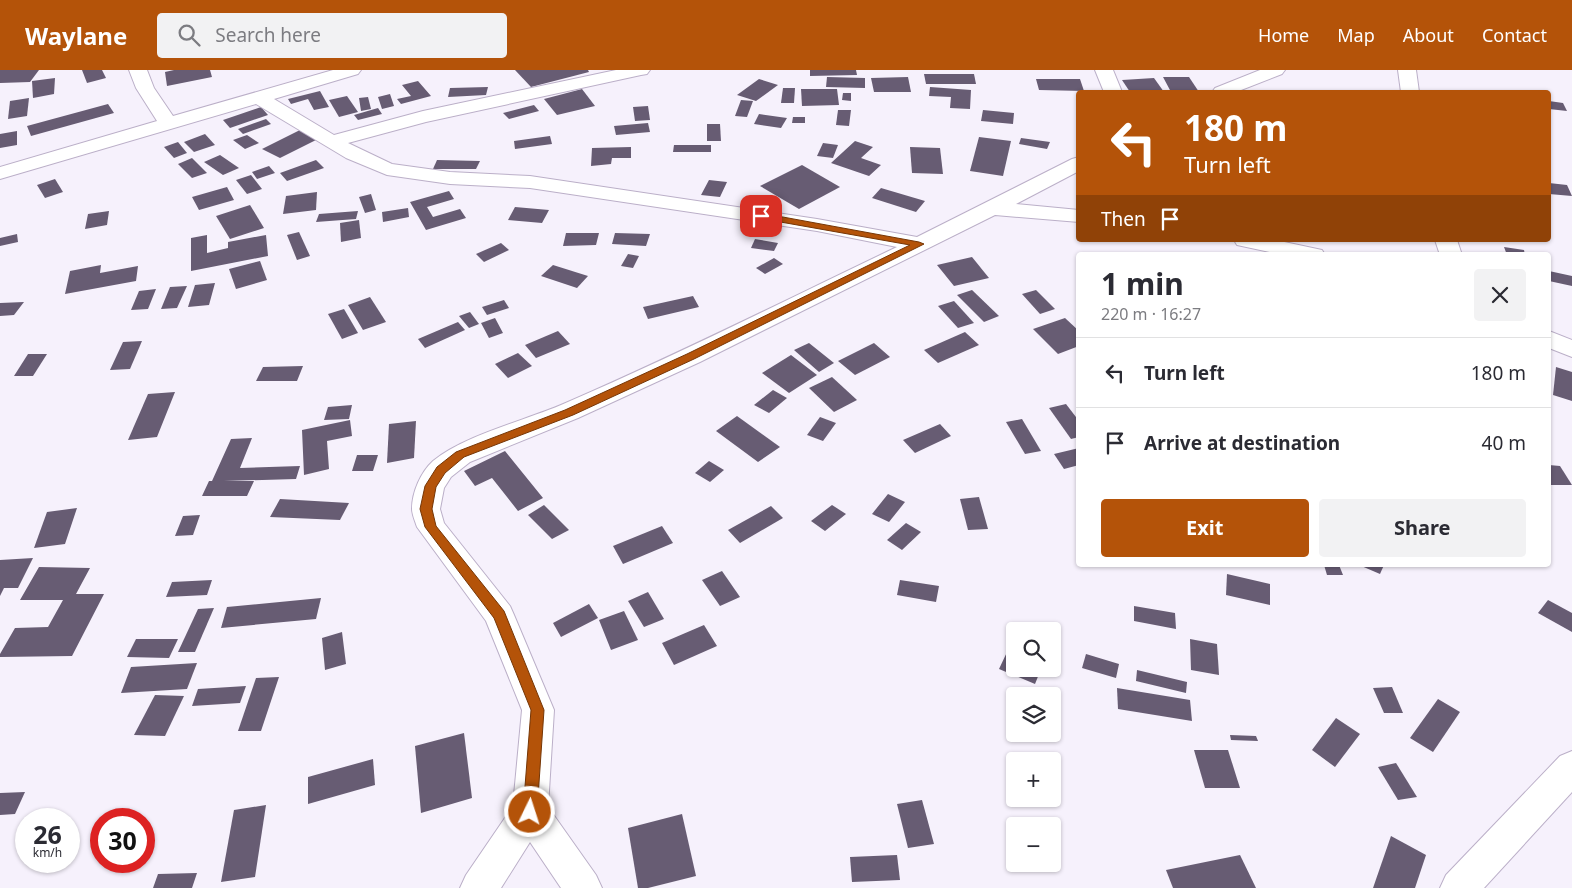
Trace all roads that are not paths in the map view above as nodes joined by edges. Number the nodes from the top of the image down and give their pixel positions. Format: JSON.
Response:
{"nodes":[{"id":1,"x":138,"y":70,"type":"edge"},
{"id":2,"x":352,"y":70,"type":"edge"},
{"id":3,"x":641,"y":70,"type":"edge"},
{"id":4,"x":1104,"y":70,"type":"edge"},
{"id":5,"x":1276,"y":70,"type":"edge"},
{"id":6,"x":1407,"y":70,"type":"edge"},
{"id":7,"x":1112,"y":90,"type":"edge"},
{"id":8,"x":1226,"y":90,"type":"edge"},
{"id":9,"x":1410,"y":90,"type":"edge"},
{"id":10,"x":258,"y":97,"type":"junction"},
{"id":11,"x":168,"y":124,"type":"junction"},
{"id":12,"x":331,"y":142,"type":"junction"},
{"id":13,"x":1076,"y":165,"type":"edge"},
{"id":14,"x":0,"y":173,"type":"edge"},
{"id":15,"x":991,"y":208,"type":"junction"},
{"id":16,"x":1076,"y":216,"type":"edge"},
{"id":17,"x":1254,"y":242,"type":"edge"},
{"id":18,"x":919,"y":244,"type":"junction"},
{"id":19,"x":1300,"y":252,"type":"edge"},
{"id":20,"x":1551,"y":340,"type":"edge"},
{"id":21,"x":1572,"y":349,"type":"edge"},
{"id":22,"x":1572,"y":767,"type":"edge"},
{"id":23,"x":530,"y":812,"type":"junction"},
{"id":24,"x":479,"y":888,"type":"edge"},
{"id":25,"x":583,"y":888,"type":"edge"},
{"id":26,"x":1458,"y":888,"type":"edge"}],
"edges":[{"from":1,"to":11,"type":"street"},
{"from":2,"to":10,"type":"street"},
{"from":3,"to":12,"type":"street"},
{"from":4,"to":7,"type":"street"},
{"from":5,"to":8,"type":"street"},
{"from":6,"to":9,"type":"street"},
{"from":10,"to":11,"type":"street"},
{"from":10,"to":12,"type":"street"},
{"from":11,"to":14,"type":"street"},
{"from":12,"to":18,"type":"street"},
{"from":13,"to":15,"type":"street"},
{"from":15,"to":16,"type":"street"},
{"from":15,"to":18,"type":"street"},
{"from":17,"to":19,"type":"street"},
{"from":18,"to":23,"type":"street"},
{"from":20,"to":21,"type":"street"},
{"from":22,"to":26,"type":"street"},
{"from":23,"to":24,"type":"street"},
{"from":23,"to":25,"type":"street"}]}
